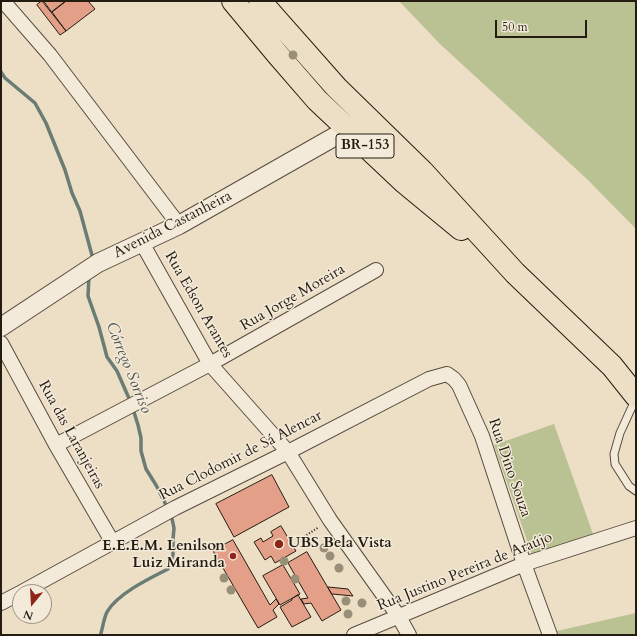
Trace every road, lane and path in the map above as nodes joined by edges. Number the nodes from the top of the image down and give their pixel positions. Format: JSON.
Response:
{"nodes":[{"id":1,"x":3,"y":1,"type":"edge"},
{"id":2,"x":233,"y":1,"type":"edge"},
{"id":3,"x":260,"y":1,"type":"edge"},
{"id":4,"x":348,"y":129,"type":"junction"},
{"id":5,"x":179,"y":225,"type":"junction"},
{"id":6,"x":142,"y":243,"type":"junction"},
{"id":7,"x":376,"y":270,"type":"dead end"},
{"id":8,"x":515,"y":272,"type":"junction"},
{"id":9,"x":1,"y":327,"type":"edge"},
{"id":10,"x":1,"y":343,"type":"edge"},
{"id":11,"x":210,"y":364,"type":"junction"},
{"id":12,"x":636,"y":397,"type":"edge"},
{"id":13,"x":467,"y":404,"type":"joint"},
{"id":14,"x":56,"y":445,"type":"junction"},
{"id":15,"x":288,"y":452,"type":"junction"},
{"id":16,"x":636,"y":491,"type":"edge"},
{"id":17,"x":330,"y":520,"type":"junction"},
{"id":18,"x":636,"y":528,"type":"edge"},
{"id":19,"x":299,"y":540,"type":"dead end"},
{"id":20,"x":113,"y":543,"type":"junction"},
{"id":21,"x":524,"y":564,"type":"junction"},
{"id":22,"x":36,"y":584,"type":"edge"},
{"id":23,"x":12,"y":597,"type":"edge"},
{"id":24,"x":1,"y":603,"type":"edge"},
{"id":25,"x":399,"y":617,"type":"junction"},
{"id":26,"x":354,"y":635,"type":"edge"},
{"id":27,"x":409,"y":635,"type":"edge"},
{"id":28,"x":550,"y":635,"type":"edge"}],
"edges":[{"from":1,"to":5,"type":"street"},
{"from":2,"to":4,"type":"main road","number":"BR-153"},
{"from":3,"to":8,"type":"main road","number":"BR-153"},
{"from":4,"to":5,"type":"street","name":"Avenida Castanheira"},
{"from":4,"to":8,"type":"main road","number":"BR-153"},
{"from":5,"to":6,"type":"street","name":"Avenida Castanheira"},
{"from":6,"to":9,"type":"street","name":"Avenida Castanheira"},
{"from":6,"to":11,"type":"street","name":"Rua Edson Arantes"},
{"from":7,"to":11,"type":"street","name":"Rua Jorge Moreira"},
{"from":8,"to":12,"type":"main road","number":"BR-153"},
{"from":10,"to":14,"type":"street","name":"Rua das Laranjeiras"},
{"from":11,"to":14,"type":"street","name":"Rua Jorge Moreira"},
{"from":11,"to":15,"type":"street","name":"Rua Edson Arantes"},
{"from":12,"to":16,"type":"lane"},
{"from":13,"to":15,"type":"street","name":"Rua Clodomir de Sá Alencar"},
{"from":13,"to":21,"type":"street","name":"Rua Dino Souza"},
{"from":14,"to":20,"type":"street","name":"Rua das Laranjeiras"},
{"from":15,"to":17,"type":"street","name":"Rua Edson Arantes"},
{"from":15,"to":20,"type":"street","name":"Rua Clodomir de Sá Alencar"},
{"from":17,"to":19,"type":"path"},
{"from":17,"to":25,"type":"street","name":"Rua Edson Arantes"},
{"from":18,"to":21,"type":"street","name":"Rua Justino Pereira de Araújo"},
{"from":20,"to":22,"type":"street","name":"Rua Clodomir de Sá Alencar"},
{"from":21,"to":25,"type":"street","name":"Rua Justino Pereira de Araújo"},
{"from":21,"to":28,"type":"street","name":"Rua Dino Souza"},
{"from":23,"to":24,"type":"street","name":"Rua Clodomir de Sá Alencar"},
{"from":25,"to":26,"type":"street","name":"Rua Justino Pereira de Araújo"},
{"from":25,"to":27,"type":"street","name":"Rua Edson Arantes"}]}
